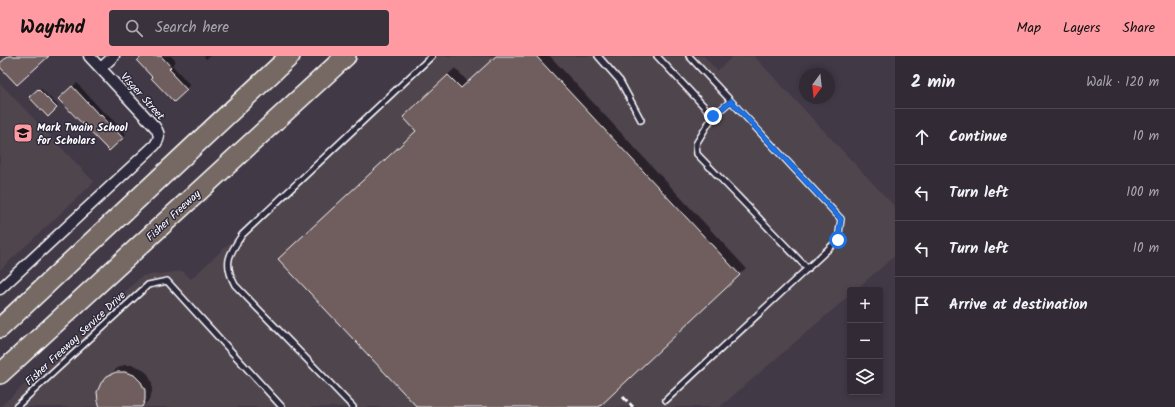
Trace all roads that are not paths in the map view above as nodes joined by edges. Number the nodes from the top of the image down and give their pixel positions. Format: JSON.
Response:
{"nodes":[{"id":1,"x":89,"y":56,"type":"edge"},
{"id":2,"x":114,"y":56,"type":"edge"},
{"id":3,"x":290,"y":56,"type":"edge"},
{"id":4,"x":346,"y":56,"type":"edge"},
{"id":5,"x":432,"y":56,"type":"edge"},
{"id":6,"x":598,"y":56,"type":"edge"},
{"id":7,"x":657,"y":56,"type":"edge"},
{"id":8,"x":689,"y":56,"type":"edge"},
{"id":9,"x":101,"y":68,"type":"junction"},
{"id":10,"x":731,"y":101,"type":"junction"},
{"id":11,"x":713,"y":116,"type":"junction"},
{"id":12,"x":641,"y":120,"type":"dead end"},
{"id":13,"x":808,"y":269,"type":"junction"},
{"id":14,"x":0,"y":289,"type":"edge"},
{"id":15,"x":0,"y":328,"type":"edge"},
{"id":16,"x":0,"y":374,"type":"edge"},
{"id":17,"x":666,"y":400,"type":"dead end"},
{"id":18,"x":16,"y":407,"type":"edge"},
{"id":19,"x":282,"y":407,"type":"edge"},
{"id":20,"x":353,"y":407,"type":"edge"}],
"edges":[{"from":1,"to":9,"type":"street","name":"Visger Street"},
{"from":2,"to":9,"type":"street"},
{"from":3,"to":15,"type":"highway"},
{"from":4,"to":16,"type":"highway","name":"Fisher Freeway"},
{"from":5,"to":20,"type":"lane"},
{"from":6,"to":12,"type":"lane"},
{"from":7,"to":11,"type":"lane"},
{"from":8,"to":10,"type":"lane"},
{"from":9,"to":14,"type":"street","name":"Visger Street"},
{"from":10,"to":11,"type":"lane"},
{"from":10,"to":13,"type":"lane"},
{"from":11,"to":13,"type":"lane"},
{"from":13,"to":17,"type":"lane"},
{"from":18,"to":19,"type":"lane","name":"Fisher Freeway Service Drive"}]}
